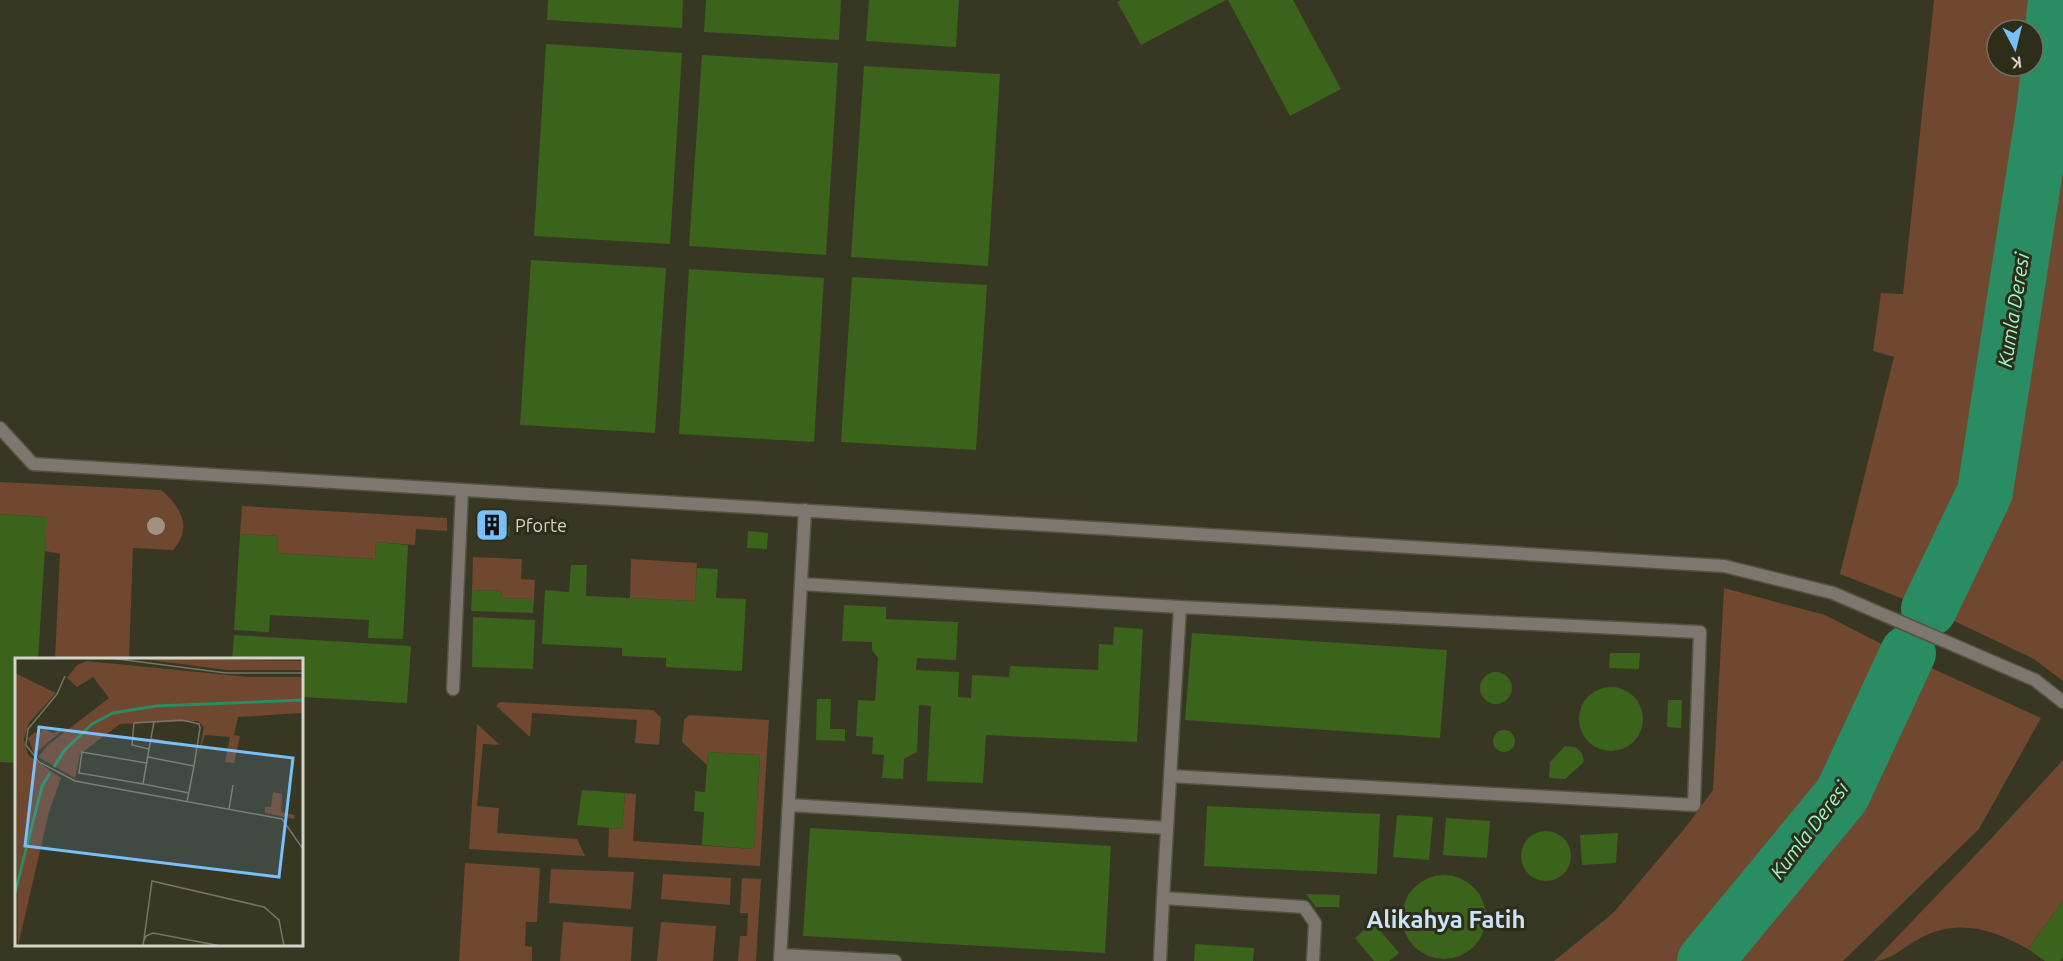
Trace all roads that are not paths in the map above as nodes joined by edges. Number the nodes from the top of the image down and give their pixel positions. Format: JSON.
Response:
{"nodes":[{"id":1,"x":0,"y":428,"type":"edge"},
{"id":2,"x":462,"y":490,"type":"junction"},
{"id":3,"x":805,"y":510,"type":"junction"},
{"id":4,"x":801,"y":584,"type":"junction"},
{"id":5,"x":1180,"y":607,"type":"junction"},
{"id":6,"x":453,"y":689,"type":"dead end"},
{"id":7,"x":2063,"y":702,"type":"edge"},
{"id":8,"x":1170,"y":776,"type":"junction"},
{"id":9,"x":789,"y":805,"type":"junction"},
{"id":10,"x":1167,"y":828,"type":"junction"},
{"id":11,"x":1163,"y":898,"type":"junction"},
{"id":12,"x":781,"y":958,"type":"edge"},
{"id":13,"x":895,"y":961,"type":"edge"},
{"id":14,"x":1160,"y":961,"type":"edge"},
{"id":15,"x":1313,"y":961,"type":"edge"}],
"edges":[{"from":1,"to":2,"type":"lane"},
{"from":2,"to":3,"type":"lane"},
{"from":2,"to":6,"type":"lane"},
{"from":3,"to":4,"type":"lane"},
{"from":3,"to":7,"type":"lane"},
{"from":4,"to":5,"type":"lane"},
{"from":4,"to":9,"type":"lane"},
{"from":5,"to":8,"type":"lane"},
{"from":5,"to":8,"type":"lane"},
{"from":8,"to":10,"type":"lane"},
{"from":9,"to":10,"type":"lane"},
{"from":9,"to":12,"type":"lane"},
{"from":10,"to":11,"type":"lane"},
{"from":11,"to":14,"type":"lane"},
{"from":11,"to":15,"type":"lane"},
{"from":12,"to":13,"type":"lane"}]}
